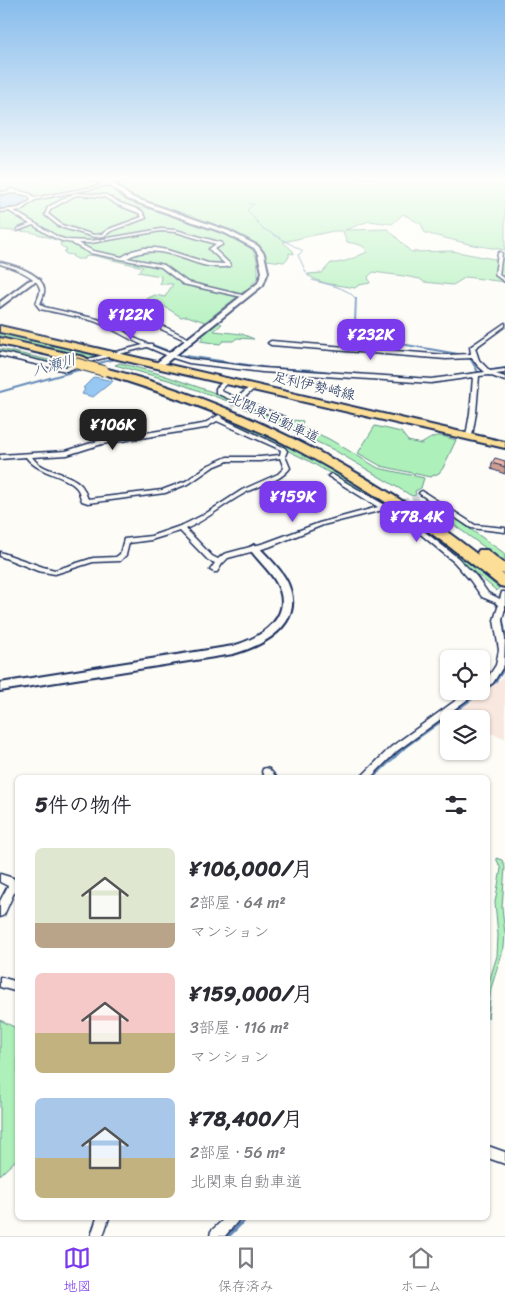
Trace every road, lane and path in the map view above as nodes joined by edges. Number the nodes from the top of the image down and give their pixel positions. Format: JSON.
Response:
{"nodes":[{"id":1,"x":51,"y":235,"type":"edge"},
{"id":2,"x":89,"y":235,"type":"edge"},
{"id":3,"x":103,"y":235,"type":"edge"},
{"id":4,"x":113,"y":235,"type":"edge"},
{"id":5,"x":132,"y":235,"type":"edge"},
{"id":6,"x":188,"y":235,"type":"edge"},
{"id":7,"x":234,"y":235,"type":"edge"},
{"id":8,"x":118,"y":237,"type":"junction"},
{"id":9,"x":73,"y":242,"type":"junction"},
{"id":10,"x":500,"y":253,"type":"dead end"},
{"id":11,"x":123,"y":258,"type":"junction"},
{"id":12,"x":0,"y":263,"type":"edge"},
{"id":13,"x":37,"y":280,"type":"junction"},
{"id":14,"x":505,"y":281,"type":"edge"},
{"id":15,"x":240,"y":296,"type":"dead end"},
{"id":16,"x":0,"y":304,"type":"edge"},
{"id":17,"x":0,"y":323,"type":"edge"},
{"id":18,"x":505,"y":324,"type":"edge"},
{"id":19,"x":0,"y":328,"type":"edge"},
{"id":20,"x":163,"y":328,"type":"dead end"},
{"id":21,"x":189,"y":340,"type":"junction"},
{"id":22,"x":0,"y":341,"type":"edge"},
{"id":23,"x":271,"y":343,"type":"dead end"},
{"id":24,"x":150,"y":345,"type":"junction"},
{"id":25,"x":0,"y":346,"type":"edge"},
{"id":26,"x":0,"y":354,"type":"edge"},
{"id":27,"x":117,"y":355,"type":"junction"},
{"id":28,"x":170,"y":355,"type":"junction"},
{"id":29,"x":473,"y":356,"type":"junction"},
{"id":30,"x":79,"y":361,"type":"junction"},
{"id":31,"x":159,"y":364,"type":"junction"},
{"id":32,"x":108,"y":369,"type":"junction"},
{"id":33,"x":485,"y":370,"type":"junction"},
{"id":34,"x":505,"y":370,"type":"edge"},
{"id":35,"x":476,"y":375,"type":"junction"},
{"id":36,"x":505,"y":379,"type":"edge"},
{"id":37,"x":227,"y":380,"type":"junction"},
{"id":38,"x":254,"y":386,"type":"junction"},
{"id":39,"x":237,"y":401,"type":"junction"},
{"id":40,"x":283,"y":418,"type":"dead end"},
{"id":41,"x":469,"y":436,"type":"junction"},
{"id":42,"x":505,"y":445,"type":"edge"},
{"id":43,"x":27,"y":455,"type":"junction"},
{"id":44,"x":282,"y":456,"type":"junction"},
{"id":45,"x":0,"y":457,"type":"edge"},
{"id":46,"x":331,"y":476,"type":"dead end"},
{"id":47,"x":423,"y":496,"type":"dead end"},
{"id":48,"x":387,"y":507,"type":"junction"},
{"id":49,"x":182,"y":528,"type":"junction"},
{"id":50,"x":505,"y":530,"type":"edge"},
{"id":51,"x":254,"y":548,"type":"junction"},
{"id":52,"x":0,"y":554,"type":"edge"},
{"id":53,"x":219,"y":562,"type":"junction"},
{"id":54,"x":214,"y":570,"type":"dead end"},
{"id":55,"x":505,"y":570,"type":"edge"},
{"id":56,"x":505,"y":583,"type":"edge"},
{"id":57,"x":504,"y":601,"type":"edge"},
{"id":58,"x":490,"y":681,"type":"edge"},
{"id":59,"x":0,"y":687,"type":"edge"},
{"id":60,"x":462,"y":700,"type":"edge"},
{"id":61,"x":367,"y":775,"type":"edge"},
{"id":62,"x":0,"y":878,"type":"edge"},
{"id":63,"x":0,"y":912,"type":"edge"},
{"id":64,"x":0,"y":982,"type":"edge"},
{"id":65,"x":15,"y":986,"type":"edge"},
{"id":66,"x":490,"y":1153,"type":"edge"},
{"id":67,"x":505,"y":1158,"type":"edge"},
{"id":68,"x":102,"y":1220,"type":"edge"},
{"id":69,"x":231,"y":1220,"type":"edge"},
{"id":70,"x":97,"y":1236,"type":"edge"},
{"id":71,"x":216,"y":1236,"type":"edge"}],
"edges":[{"from":1,"to":9,"type":"street"},
{"from":2,"to":3,"type":"street"},
{"from":4,"to":8,"type":"street"},
{"from":5,"to":8,"type":"street"},
{"from":6,"to":11,"type":"street"},
{"from":7,"to":21,"type":"street"},
{"from":8,"to":9,"type":"street"},
{"from":9,"to":11,"type":"street"},
{"from":10,"to":14,"type":"street"},
{"from":11,"to":15,"type":"street"},
{"from":12,"to":13,"type":"street"},
{"from":13,"to":16,"type":"street"},
{"from":13,"to":24,"type":"street"},
{"from":17,"to":27,"type":"main road","name":"足利伊勢崎線"},
{"from":18,"to":29,"type":"street"},
{"from":19,"to":27,"type":"main road","name":"足利伊勢崎線"},
{"from":20,"to":21,"type":"street"},
{"from":21,"to":28,"type":"street"},
{"from":22,"to":30,"type":"highway","name":"北関東自動車道"},
{"from":23,"to":29,"type":"street"},
{"from":24,"to":27,"type":"street"},
{"from":24,"to":28,"type":"street"},
{"from":25,"to":30,"type":"highway","name":"北関東自動車道"},
{"from":26,"to":27,"type":"street"},
{"from":27,"to":31,"type":"main road","name":"足利伊勢崎線"},
{"from":28,"to":31,"type":"street"},
{"from":28,"to":35,"type":"street"},
{"from":29,"to":33,"type":"street"},
{"from":30,"to":32,"type":"highway","name":"北関東自動車道","bridge":true},
{"from":31,"to":37,"type":"main road","name":"足利伊勢崎線"},
{"from":32,"to":55,"type":"highway","name":"北関東自動車道"},
{"from":32,"to":56,"type":"highway","name":"北関東自動車道"},
{"from":33,"to":34,"type":"street"},
{"from":33,"to":35,"type":"street"},
{"from":33,"to":36,"type":"street"},
{"from":35,"to":41,"type":"street"},
{"from":37,"to":38,"type":"main road","name":"足利伊勢崎線"},
{"from":37,"to":39,"type":"street"},
{"from":38,"to":39,"type":"street"},
{"from":38,"to":41,"type":"main road","name":"足利伊勢崎線"},
{"from":39,"to":40,"type":"street"},
{"from":41,"to":42,"type":"main road","name":"足利伊勢崎線"},
{"from":43,"to":44,"type":"street"},
{"from":43,"to":44,"type":"street"},
{"from":43,"to":45,"type":"street"},
{"from":44,"to":49,"type":"street"},
{"from":46,"to":48,"type":"street"},
{"from":47,"to":50,"type":"street"},
{"from":48,"to":51,"type":"street"},
{"from":48,"to":57,"type":"street"},
{"from":49,"to":52,"type":"street"},
{"from":49,"to":53,"type":"street"},
{"from":51,"to":53,"type":"street"},
{"from":51,"to":59,"type":"street"},
{"from":53,"to":54,"type":"street"},
{"from":57,"to":58,"type":"street"},
{"from":60,"to":61,"type":"street"},
{"from":62,"to":63,"type":"street"},
{"from":64,"to":65,"type":"street"},
{"from":66,"to":67,"type":"street"},
{"from":68,"to":70,"type":"street"},
{"from":69,"to":71,"type":"street"}]}
